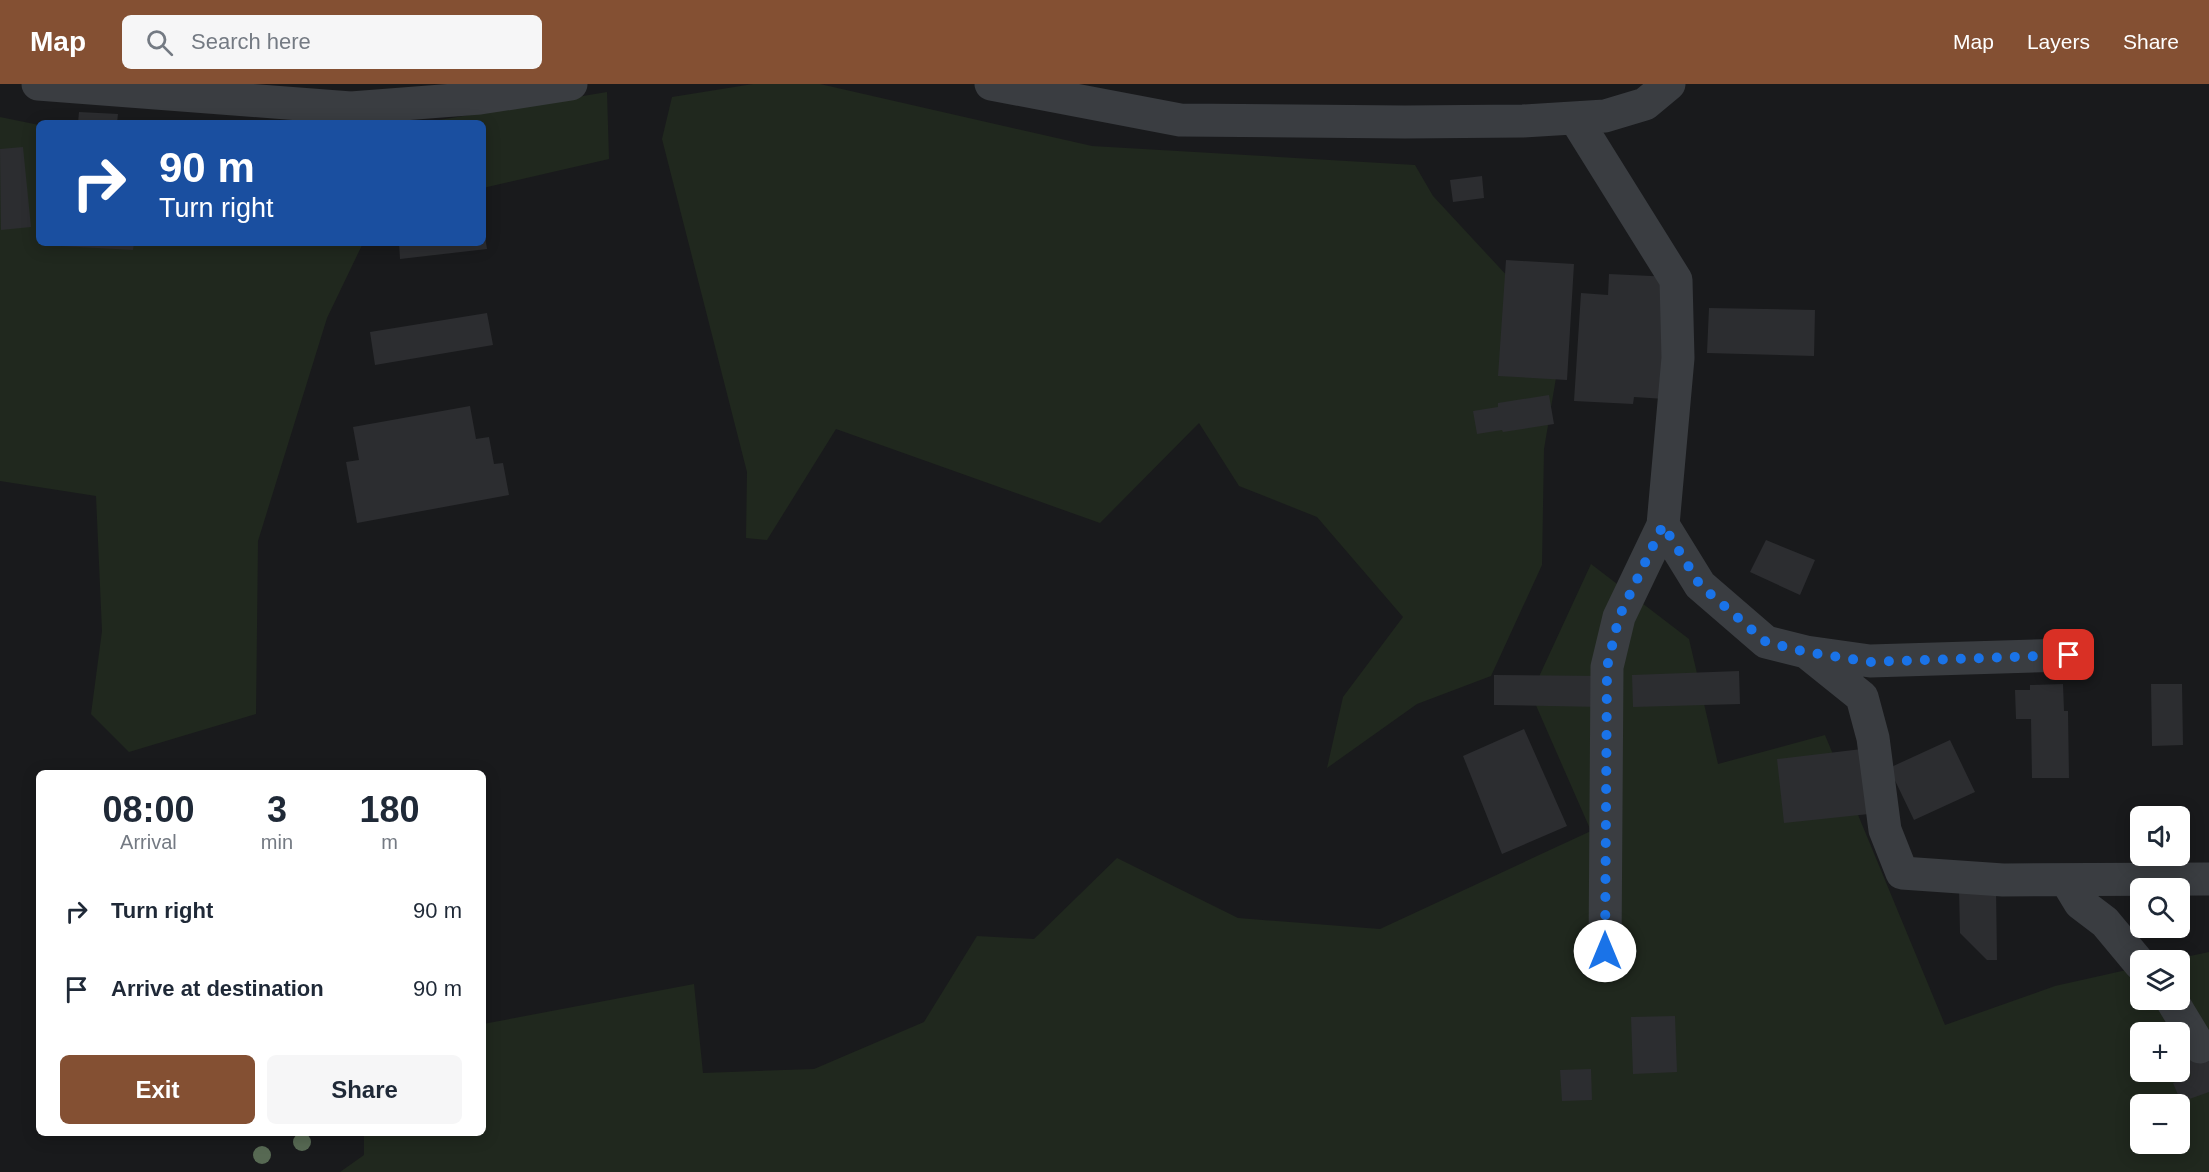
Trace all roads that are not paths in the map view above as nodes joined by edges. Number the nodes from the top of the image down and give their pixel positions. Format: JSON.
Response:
{"nodes":[{"id":1,"x":38,"y":84,"type":"edge"},
{"id":2,"x":571,"y":84,"type":"edge"},
{"id":3,"x":991,"y":84,"type":"edge"},
{"id":4,"x":1670,"y":84,"type":"edge"},
{"id":5,"x":206,"y":90,"type":"edge"},
{"id":6,"x":1575,"y":118,"type":"junction"},
{"id":7,"x":1663,"y":525,"type":"junction"},
{"id":8,"x":1806,"y":652,"type":"junction"},
{"id":9,"x":2069,"y":655,"type":"dead end"},
{"id":10,"x":2209,"y":879,"type":"edge"},
{"id":11,"x":2066,"y":880,"type":"junction"},
{"id":12,"x":1605,"y":951,"type":"dead end"},
{"id":13,"x":2130,"y":952,"type":"edge"},
{"id":14,"x":2179,"y":1010,"type":"edge"},
{"id":15,"x":2202,"y":1041,"type":"edge"}],
"edges":[{"from":1,"to":5,"type":"street"},
{"from":2,"to":5,"type":"street"},
{"from":3,"to":6,"type":"street"},
{"from":4,"to":6,"type":"street"},
{"from":6,"to":7,"type":"street"},
{"from":7,"to":8,"type":"street"},
{"from":7,"to":12,"type":"street"},
{"from":8,"to":9,"type":"street"},
{"from":8,"to":11,"type":"street"},
{"from":10,"to":11,"type":"street"},
{"from":11,"to":13,"type":"street"},
{"from":14,"to":15,"type":"street"}]}
